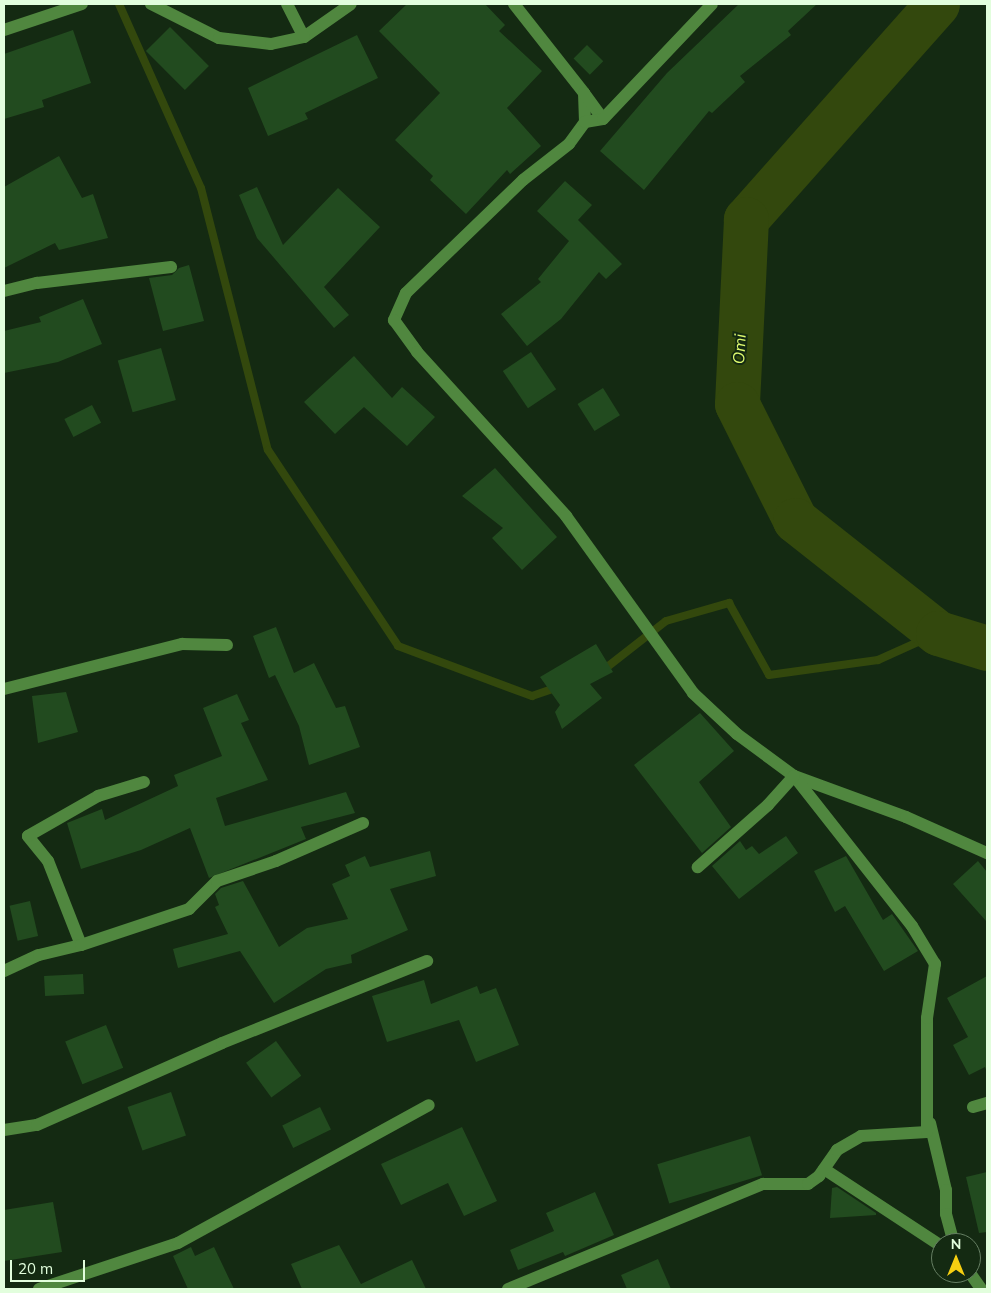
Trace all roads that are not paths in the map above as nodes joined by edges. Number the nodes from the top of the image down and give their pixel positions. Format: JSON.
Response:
{"nodes":[{"id":1,"x":82,"y":4,"type":"edge"},
{"id":2,"x":151,"y":4,"type":"edge"},
{"id":3,"x":287,"y":4,"type":"edge"},
{"id":4,"x":351,"y":4,"type":"edge"},
{"id":5,"x":514,"y":4,"type":"edge"},
{"id":6,"x":712,"y":4,"type":"edge"},
{"id":7,"x":4,"y":30,"type":"edge"},
{"id":8,"x":304,"y":38,"type":"junction"},
{"id":9,"x":584,"y":93,"type":"junction"},
{"id":10,"x":602,"y":119,"type":"junction"},
{"id":11,"x":585,"y":122,"type":"junction"},
{"id":12,"x":171,"y":267,"type":"dead end"},
{"id":13,"x":4,"y":291,"type":"edge"},
{"id":14,"x":227,"y":645,"type":"dead end"},
{"id":15,"x":4,"y":689,"type":"edge"},
{"id":16,"x":794,"y":776,"type":"junction"},
{"id":17,"x":144,"y":782,"type":"dead end"},
{"id":18,"x":363,"y":823,"type":"dead end"},
{"id":19,"x":987,"y":853,"type":"edge"},
{"id":20,"x":698,"y":867,"type":"dead end"},
{"id":21,"x":81,"y":945,"type":"junction"},
{"id":22,"x":427,"y":961,"type":"dead end"},
{"id":23,"x":4,"y":971,"type":"edge"},
{"id":24,"x":987,"y":1103,"type":"edge"},
{"id":25,"x":429,"y":1105,"type":"dead end"},
{"id":26,"x":973,"y":1107,"type":"dead end"},
{"id":27,"x":928,"y":1114,"type":"junction"},
{"id":28,"x":4,"y":1130,"type":"edge"},
{"id":29,"x":824,"y":1169,"type":"junction"},
{"id":30,"x":951,"y":1233,"type":"edge"},
{"id":31,"x":931,"y":1239,"type":"edge"},
{"id":32,"x":39,"y":1289,"type":"edge"},
{"id":33,"x":508,"y":1289,"type":"edge"}],
"edges":[{"from":1,"to":7,"type":"street"},
{"from":2,"to":8,"type":"street"},
{"from":3,"to":8,"type":"street"},
{"from":4,"to":8,"type":"street"},
{"from":5,"to":9,"type":"street"},
{"from":6,"to":10,"type":"street"},
{"from":9,"to":10,"type":"street"},
{"from":9,"to":11,"type":"street"},
{"from":10,"to":11,"type":"street"},
{"from":11,"to":16,"type":"street"},
{"from":12,"to":13,"type":"street"},
{"from":14,"to":15,"type":"street"},
{"from":16,"to":19,"type":"street"},
{"from":16,"to":20,"type":"street"},
{"from":16,"to":27,"type":"street"},
{"from":17,"to":21,"type":"street"},
{"from":18,"to":21,"type":"street"},
{"from":21,"to":23,"type":"street"},
{"from":22,"to":28,"type":"street"},
{"from":24,"to":26,"type":"street"},
{"from":25,"to":32,"type":"street"},
{"from":27,"to":29,"type":"street"},
{"from":27,"to":30,"type":"street"},
{"from":29,"to":31,"type":"street"},
{"from":29,"to":33,"type":"street"}]}
